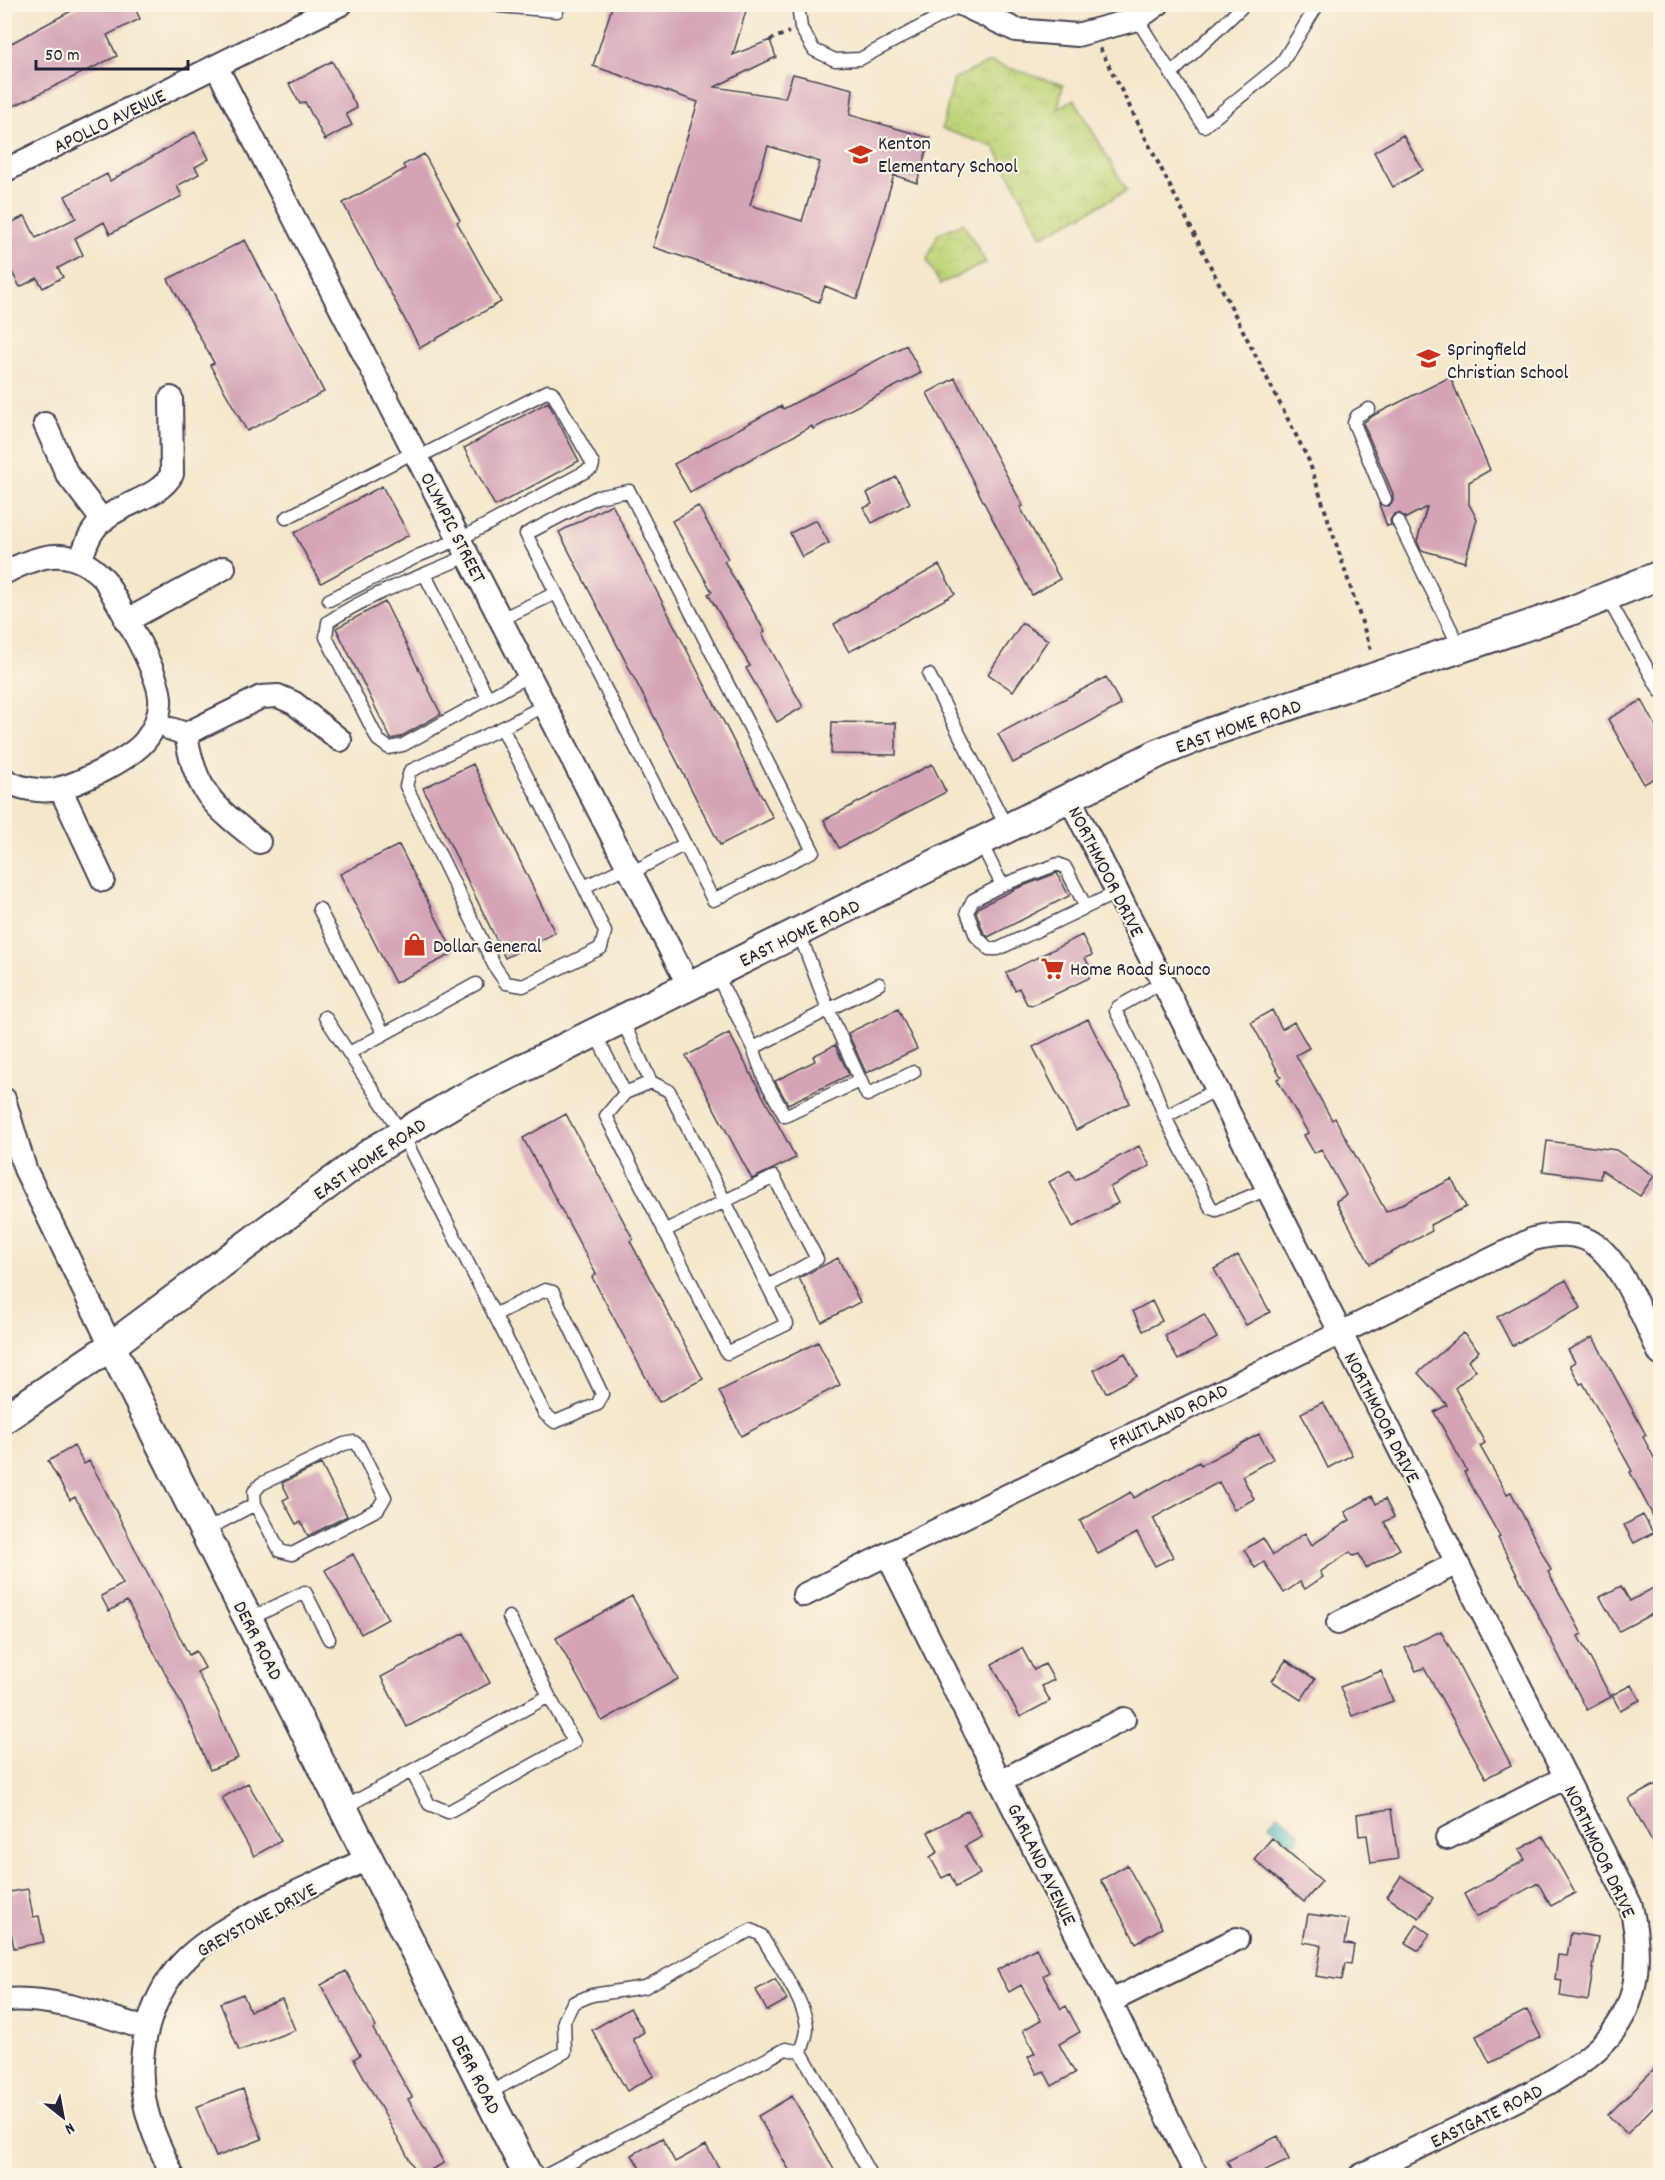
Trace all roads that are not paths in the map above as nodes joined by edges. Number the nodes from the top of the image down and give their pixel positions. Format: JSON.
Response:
{"nodes":[{"id":1,"x":558,"y":4,"type":"edge"},
{"id":2,"x":798,"y":4,"type":"edge"},
{"id":3,"x":961,"y":4,"type":"edge"},
{"id":4,"x":1158,"y":4,"type":"edge"},
{"id":5,"x":1245,"y":4,"type":"edge"},
{"id":6,"x":1318,"y":4,"type":"edge"},
{"id":7,"x":499,"y":6,"type":"dead end"},
{"id":8,"x":328,"y":7,"type":"edge"},
{"id":9,"x":1137,"y":19,"type":"junction"},
{"id":10,"x":217,"y":68,"type":"junction"},
{"id":11,"x":1171,"y":74,"type":"junction"},
{"id":12,"x":4,"y":171,"type":"edge"},
{"id":13,"x":171,"y":398,"type":"dead end"},
{"id":14,"x":1369,"y":409,"type":"dead end"},
{"id":15,"x":45,"y":424,"type":"dead end"},
{"id":16,"x":417,"y":454,"type":"junction"},
{"id":17,"x":1385,"y":499,"type":"dead end"},
{"id":18,"x":286,"y":518,"type":"dead end"},
{"id":19,"x":103,"y":521,"type":"junction"},
{"id":20,"x":1398,"y":521,"type":"dead end"},
{"id":21,"x":465,"y":547,"type":"junction"},
{"id":22,"x":80,"y":561,"type":"junction"},
{"id":23,"x":224,"y":568,"type":"dead end"},
{"id":24,"x":4,"y":573,"type":"edge"},
{"id":25,"x":425,"y":575,"type":"junction"},
{"id":26,"x":1660,"y":575,"type":"edge"},
{"id":27,"x":556,"y":593,"type":"junction"},
{"id":28,"x":1607,"y":597,"type":"junction"},
{"id":29,"x":329,"y":600,"type":"dead end"},
{"id":30,"x":501,"y":619,"type":"junction"},
{"id":31,"x":126,"y":621,"type":"junction"},
{"id":32,"x":1461,"y":649,"type":"junction"},
{"id":33,"x":530,"y":675,"type":"junction"},
{"id":34,"x":929,"y":675,"type":"dead end"},
{"id":35,"x":1660,"y":691,"type":"edge"},
{"id":36,"x":488,"y":698,"type":"junction"},
{"id":37,"x":545,"y":705,"type":"junction"},
{"id":38,"x":156,"y":724,"type":"junction"},
{"id":39,"x":502,"y":728,"type":"junction"},
{"id":40,"x":186,"y":734,"type":"junction"},
{"id":41,"x":340,"y":740,"type":"dead end"},
{"id":42,"x":6,"y":784,"type":"edge"},
{"id":43,"x":60,"y":788,"type":"junction"},
{"id":44,"x":1069,"y":797,"type":"junction"},
{"id":45,"x":1007,"y":828,"type":"junction"},
{"id":46,"x":980,"y":841,"type":"junction"},
{"id":47,"x":260,"y":842,"type":"dead end"},
{"id":48,"x":685,"y":844,"type":"junction"},
{"id":49,"x":629,"y":870,"type":"junction"},
{"id":50,"x":103,"y":880,"type":"dead end"},
{"id":51,"x":1002,"y":885,"type":"junction"},
{"id":52,"x":584,"y":887,"type":"junction"},
{"id":53,"x":1118,"y":892,"type":"junction"},
{"id":54,"x":1086,"y":907,"type":"junction"},
{"id":55,"x":319,"y":909,"type":"dead end"},
{"id":56,"x":799,"y":933,"type":"junction"},
{"id":57,"x":716,"y":973,"type":"junction"},
{"id":58,"x":1163,"y":982,"type":"junction"},
{"id":59,"x":476,"y":984,"type":"dead end"},
{"id":60,"x":879,"y":984,"type":"dead end"},
{"id":61,"x":689,"y":986,"type":"junction"},
{"id":62,"x":828,"y":1009,"type":"junction"},
{"id":63,"x":326,"y":1017,"type":"dead end"},
{"id":64,"x":622,"y":1020,"type":"junction"},
{"id":65,"x":595,"y":1033,"type":"junction"},
{"id":66,"x":384,"y":1034,"type":"junction"},
{"id":67,"x":753,"y":1048,"type":"junction"},
{"id":68,"x":349,"y":1053,"type":"junction"},
{"id":69,"x":914,"y":1072,"type":"dead end"},
{"id":70,"x":861,"y":1080,"type":"junction"},
{"id":71,"x":651,"y":1082,"type":"junction"},
{"id":72,"x":1217,"y":1089,"type":"junction"},
{"id":73,"x":625,"y":1093,"type":"junction"},
{"id":74,"x":4,"y":1099,"type":"edge"},
{"id":75,"x":1165,"y":1117,"type":"junction"},
{"id":76,"x":402,"y":1134,"type":"junction"},
{"id":77,"x":1268,"y":1189,"type":"junction"},
{"id":78,"x":724,"y":1200,"type":"junction"},
{"id":79,"x":664,"y":1231,"type":"junction"},
{"id":80,"x":768,"y":1286,"type":"junction"},
{"id":81,"x":494,"y":1316,"type":"junction"},
{"id":82,"x":1340,"y":1332,"type":"junction"},
{"id":83,"x":111,"y":1346,"type":"junction"},
{"id":84,"x":1660,"y":1354,"type":"edge"},
{"id":85,"x":4,"y":1419,"type":"edge"},
{"id":86,"x":255,"y":1504,"type":"junction"},
{"id":87,"x":204,"y":1531,"type":"junction"},
{"id":88,"x":887,"y":1554,"type":"junction"},
{"id":89,"x":1458,"y":1563,"type":"junction"},
{"id":90,"x":804,"y":1595,"type":"dead end"},
{"id":91,"x":509,"y":1617,"type":"dead end"},
{"id":92,"x":249,"y":1619,"type":"junction"},
{"id":93,"x":1338,"y":1623,"type":"dead end"},
{"id":94,"x":328,"y":1639,"type":"dead end"},
{"id":95,"x":549,"y":1696,"type":"junction"},
{"id":96,"x":1124,"y":1719,"type":"dead end"},
{"id":97,"x":411,"y":1772,"type":"junction"},
{"id":98,"x":1566,"y":1777,"type":"junction"},
{"id":99,"x":1001,"y":1781,"type":"junction"},
{"id":100,"x":345,"y":1808,"type":"junction"},
{"id":101,"x":1447,"y":1838,"type":"dead end"},
{"id":102,"x":369,"y":1858,"type":"junction"},
{"id":103,"x":1237,"y":1939,"type":"dead end"},
{"id":104,"x":4,"y":2000,"type":"edge"},
{"id":105,"x":1111,"y":2001,"type":"junction"},
{"id":106,"x":147,"y":2030,"type":"junction"},
{"id":107,"x":1604,"y":2043,"type":"joint"},
{"id":108,"x":801,"y":2052,"type":"junction"},
{"id":109,"x":487,"y":2094,"type":"junction"},
{"id":110,"x":173,"y":2175,"type":"edge"},
{"id":111,"x":528,"y":2175,"type":"edge"},
{"id":112,"x":545,"y":2175,"type":"edge"},
{"id":113,"x":871,"y":2175,"type":"edge"},
{"id":114,"x":1197,"y":2175,"type":"edge"},
{"id":115,"x":1360,"y":2175,"type":"edge"}],
"edges":[{"from":1,"to":7,"type":"lane"},
{"from":2,"to":3,"type":"lane"},
{"from":3,"to":9,"type":"street"},
{"from":4,"to":9,"type":"street"},
{"from":5,"to":11,"type":"lane"},
{"from":6,"to":11,"type":"lane"},
{"from":8,"to":10,"type":"street","name":"APOLLO AVENUE"},
{"from":9,"to":11,"type":"lane"},
{"from":10,"to":12,"type":"street","name":"APOLLO AVENUE"},
{"from":10,"to":16,"type":"street","name":"OLYMPIC STREET"},
{"from":13,"to":19,"type":"street"},
{"from":14,"to":17,"type":"lane"},
{"from":15,"to":19,"type":"street"},
{"from":16,"to":18,"type":"lane"},
{"from":16,"to":21,"type":"street","name":"OLYMPIC STREET"},
{"from":16,"to":21,"type":"lane"},
{"from":19,"to":22,"type":"street"},
{"from":20,"to":32,"type":"lane"},
{"from":21,"to":25,"type":"lane"},
{"from":21,"to":29,"type":"lane"},
{"from":21,"to":30,"type":"street","name":"OLYMPIC STREET"},
{"from":22,"to":24,"type":"street"},
{"from":22,"to":31,"type":"street"},
{"from":23,"to":31,"type":"street"},
{"from":25,"to":36,"type":"lane"},
{"from":25,"to":36,"type":"lane"},
{"from":26,"to":28,"type":"street","name":"EAST HOME ROAD"},
{"from":27,"to":30,"type":"lane"},
{"from":27,"to":48,"type":"lane"},
{"from":27,"to":48,"type":"lane"},
{"from":28,"to":32,"type":"street","name":"EAST HOME ROAD"},
{"from":28,"to":35,"type":"lane"},
{"from":30,"to":33,"type":"street","name":"OLYMPIC STREET"},
{"from":31,"to":38,"type":"street"},
{"from":32,"to":44,"type":"street","name":"EAST HOME ROAD"},
{"from":33,"to":36,"type":"lane"},
{"from":33,"to":37,"type":"street","name":"OLYMPIC STREET"},
{"from":34,"to":45,"type":"lane"},
{"from":37,"to":39,"type":"lane"},
{"from":37,"to":49,"type":"street","name":"OLYMPIC STREET"},
{"from":38,"to":40,"type":"street"},
{"from":38,"to":43,"type":"street"},
{"from":39,"to":52,"type":"lane"},
{"from":39,"to":52,"type":"lane"},
{"from":40,"to":41,"type":"street"},
{"from":40,"to":47,"type":"street"},
{"from":42,"to":43,"type":"street"},
{"from":43,"to":50,"type":"street"},
{"from":44,"to":45,"type":"street","name":"EAST HOME ROAD"},
{"from":44,"to":53,"type":"street","name":"NORTHMOOR DRIVE"},
{"from":45,"to":46,"type":"street","name":"EAST HOME ROAD"},
{"from":46,"to":51,"type":"lane"},
{"from":46,"to":56,"type":"street","name":"EAST HOME ROAD"},
{"from":48,"to":49,"type":"lane"},
{"from":49,"to":52,"type":"lane"},
{"from":49,"to":61,"type":"street","name":"OLYMPIC STREET"},
{"from":51,"to":54,"type":"lane"},
{"from":51,"to":54,"type":"lane"},
{"from":53,"to":54,"type":"lane"},
{"from":53,"to":58,"type":"street","name":"NORTHMOOR DRIVE"},
{"from":55,"to":66,"type":"lane"},
{"from":56,"to":57,"type":"street","name":"EAST HOME ROAD"},
{"from":56,"to":62,"type":"lane"},
{"from":57,"to":61,"type":"street","name":"EAST HOME ROAD"},
{"from":57,"to":67,"type":"lane"},
{"from":58,"to":72,"type":"street","name":"NORTHMOOR DRIVE"},
{"from":58,"to":75,"type":"lane"},
{"from":59,"to":66,"type":"lane"},
{"from":60,"to":62,"type":"lane"},
{"from":61,"to":64,"type":"street","name":"EAST HOME ROAD"},
{"from":62,"to":67,"type":"lane"},
{"from":62,"to":70,"type":"lane"},
{"from":63,"to":68,"type":"lane"},
{"from":64,"to":65,"type":"street","name":"EAST HOME ROAD"},
{"from":64,"to":71,"type":"lane"},
{"from":65,"to":73,"type":"lane"},
{"from":65,"to":76,"type":"street","name":"EAST HOME ROAD"},
{"from":66,"to":68,"type":"lane"},
{"from":67,"to":70,"type":"lane"},
{"from":68,"to":76,"type":"lane"},
{"from":69,"to":70,"type":"lane"},
{"from":71,"to":73,"type":"lane"},
{"from":71,"to":78,"type":"lane"},
{"from":72,"to":75,"type":"lane"},
{"from":72,"to":77,"type":"street","name":"NORTHMOOR DRIVE"},
{"from":73,"to":79,"type":"lane"},
{"from":74,"to":83,"type":"street","name":"DERR ROAD"},
{"from":75,"to":77,"type":"lane"},
{"from":76,"to":81,"type":"lane"},
{"from":76,"to":83,"type":"street","name":"EAST HOME ROAD"},
{"from":77,"to":82,"type":"street","name":"NORTHMOOR DRIVE"},
{"from":78,"to":79,"type":"lane"},
{"from":78,"to":80,"type":"lane"},
{"from":78,"to":80,"type":"lane"},
{"from":79,"to":80,"type":"lane"},
{"from":81,"to":81,"type":"lane"},
{"from":82,"to":84,"type":"street","name":"FRUITLAND ROAD"},
{"from":82,"to":88,"type":"street","name":"FRUITLAND ROAD"},
{"from":82,"to":89,"type":"street","name":"NORTHMOOR DRIVE"},
{"from":83,"to":85,"type":"street","name":"EAST HOME ROAD"},
{"from":83,"to":87,"type":"street","name":"DERR ROAD"},
{"from":86,"to":86,"type":"lane"},
{"from":86,"to":87,"type":"lane"},
{"from":87,"to":92,"type":"street","name":"DERR ROAD"},
{"from":88,"to":90,"type":"street","name":"FRUITLAND ROAD"},
{"from":88,"to":99,"type":"street","name":"GARLAND AVENUE"},
{"from":89,"to":93,"type":"street"},
{"from":89,"to":98,"type":"street","name":"NORTHMOOR DRIVE"},
{"from":91,"to":95,"type":"lane"},
{"from":92,"to":94,"type":"lane"},
{"from":92,"to":100,"type":"street","name":"DERR ROAD"},
{"from":95,"to":97,"type":"lane"},
{"from":95,"to":97,"type":"lane"},
{"from":96,"to":99,"type":"street"},
{"from":97,"to":100,"type":"lane"},
{"from":98,"to":101,"type":"street"},
{"from":98,"to":107,"type":"street","name":"NORTHMOOR DRIVE"},
{"from":99,"to":105,"type":"street","name":"GARLAND AVENUE"},
{"from":100,"to":102,"type":"street","name":"DERR ROAD"},
{"from":102,"to":106,"type":"street","name":"GREYSTONE DRIVE"},
{"from":102,"to":109,"type":"street","name":"DERR ROAD"},
{"from":103,"to":105,"type":"street"},
{"from":104,"to":106,"type":"street"},
{"from":105,"to":114,"type":"street","name":"GARLAND AVENUE"},
{"from":106,"to":110,"type":"street","name":"GREYSTONE DRIVE"},
{"from":107,"to":115,"type":"street","name":"EASTGATE ROAD"},
{"from":108,"to":109,"type":"lane"},
{"from":108,"to":112,"type":"lane"},
{"from":108,"to":113,"type":"lane"},
{"from":109,"to":111,"type":"street","name":"DERR ROAD"}]}
